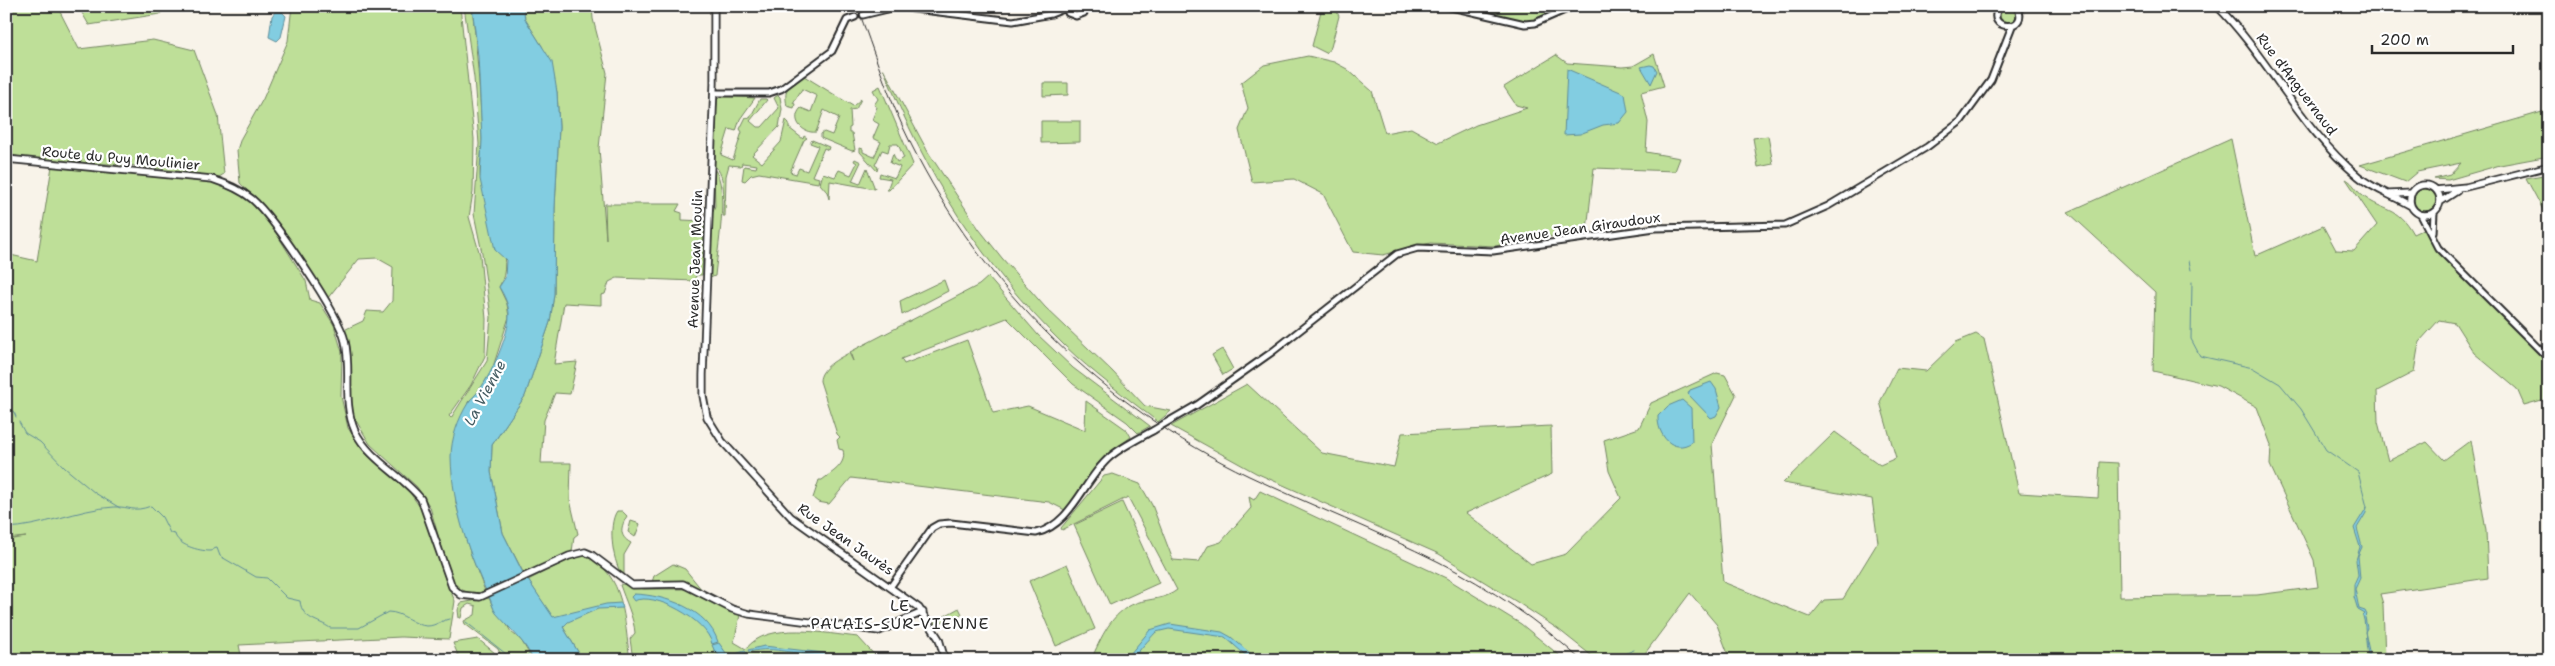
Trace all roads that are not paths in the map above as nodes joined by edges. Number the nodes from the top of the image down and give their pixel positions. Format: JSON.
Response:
{"nodes":[{"id":1,"x":714,"y":6,"type":"edge"},
{"id":2,"x":1094,"y":6,"type":"edge"},
{"id":3,"x":1447,"y":6,"type":"edge"},
{"id":4,"x":1574,"y":6,"type":"edge"},
{"id":5,"x":2000,"y":6,"type":"edge"},
{"id":6,"x":2016,"y":6,"type":"edge"},
{"id":7,"x":2217,"y":6,"type":"edge"},
{"id":8,"x":1086,"y":8,"type":"edge"},
{"id":9,"x":1067,"y":9,"type":"edge"},
{"id":10,"x":863,"y":14,"type":"dead end"},
{"id":11,"x":855,"y":17,"type":"dead end"},
{"id":12,"x":2001,"y":24,"type":"junction"},
{"id":13,"x":2012,"y":26,"type":"junction"},
{"id":14,"x":2006,"y":38,"type":"junction"},
{"id":15,"x":714,"y":93,"type":"junction"},
{"id":16,"x":6,"y":159,"type":"edge"},
{"id":17,"x":2549,"y":166,"type":"edge"},
{"id":18,"x":2466,"y":187,"type":"junction"},
{"id":19,"x":2436,"y":190,"type":"junction"},
{"id":20,"x":2383,"y":192,"type":"junction"},
{"id":21,"x":2412,"y":193,"type":"junction"},
{"id":22,"x":2440,"y":202,"type":"junction"},
{"id":23,"x":2411,"y":206,"type":"junction"},
{"id":24,"x":2434,"y":212,"type":"junction"},
{"id":25,"x":2421,"y":215,"type":"junction"},
{"id":26,"x":2433,"y":236,"type":"junction"},
{"id":27,"x":2549,"y":359,"type":"edge"},
{"id":28,"x":766,"y":491,"type":"joint"},
{"id":29,"x":891,"y":586,"type":"junction"},
{"id":30,"x":923,"y":612,"type":"junction"},
{"id":31,"x":945,"y":660,"type":"edge"}],
"edges":[{"from":1,"to":15,"type":"main road","name":"Avenue Jean Moulin"},
{"from":2,"to":8,"type":"street"},
{"from":3,"to":4,"type":"street"},
{"from":5,"to":12,"type":"street"},
{"from":6,"to":13,"type":"street","name":"Avenue Jean Giraudoux"},
{"from":7,"to":20,"type":"main road","name":"Rue d'Anguernaud"},
{"from":8,"to":9,"type":"street"},
{"from":9,"to":10,"type":"street"},
{"from":11,"to":15,"type":"street"},
{"from":12,"to":13,"type":"street"},
{"from":12,"to":14,"type":"street"},
{"from":13,"to":14,"type":"street","name":"Avenue Jean Giraudoux"},
{"from":14,"to":29,"type":"street","name":"Avenue Jean Giraudoux","bridge":true},
{"from":15,"to":28,"type":"main road","name":"Avenue Jean Moulin"},
{"from":16,"to":30,"type":"main road","name":"Route du Puy Moulinier"},
{"from":17,"to":18,"type":"main road"},
{"from":18,"to":19,"type":"main road"},
{"from":18,"to":22,"type":"main road"},
{"from":19,"to":21,"type":"main road"},
{"from":19,"to":22,"type":"main road"},
{"from":20,"to":21,"type":"main road","name":"Rue d'Anguernaud"},
{"from":20,"to":23,"type":"main road","name":"Rue d'Anguernaud"},
{"from":21,"to":23,"type":"main road"},
{"from":22,"to":24,"type":"main road"},
{"from":23,"to":25,"type":"main road"},
{"from":24,"to":25,"type":"main road"},
{"from":24,"to":26,"type":"street"},
{"from":25,"to":26,"type":"street"},
{"from":26,"to":27,"type":"street"},
{"from":28,"to":29,"type":"main road","name":"Rue Jean Jaurès"},
{"from":29,"to":30,"type":"main road","name":"Rue Jean Jaurès"},
{"from":30,"to":31,"type":"main road"}]}
